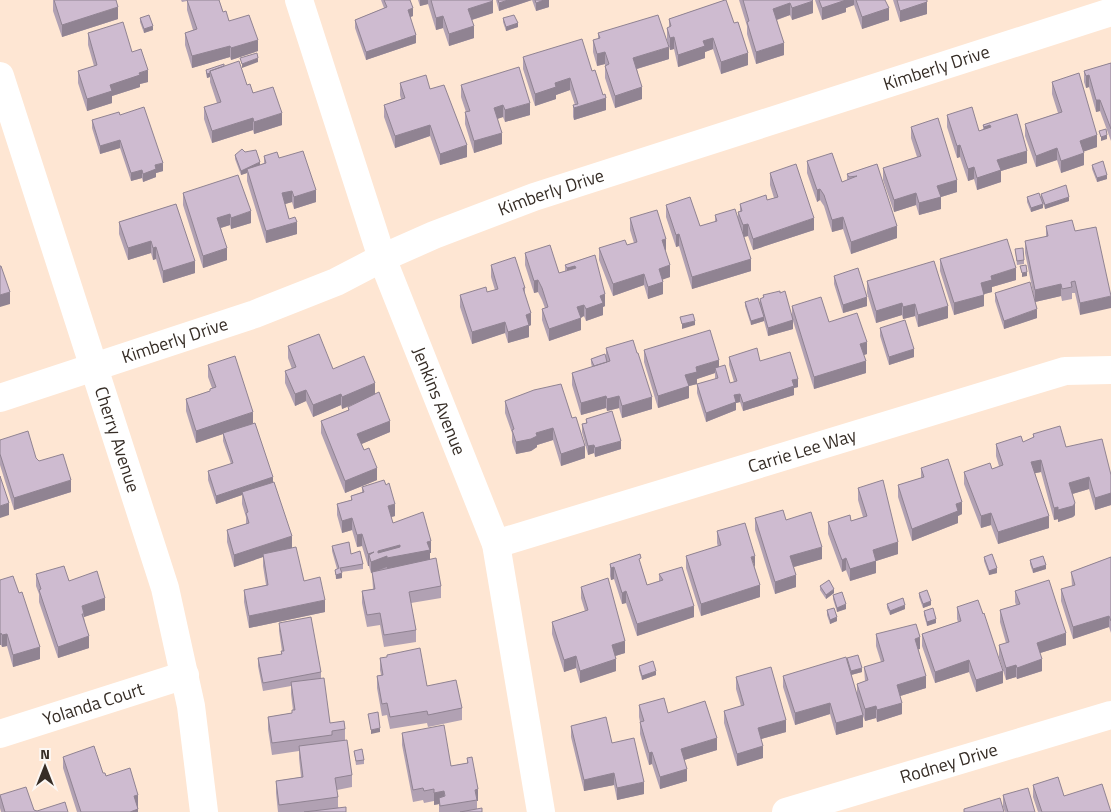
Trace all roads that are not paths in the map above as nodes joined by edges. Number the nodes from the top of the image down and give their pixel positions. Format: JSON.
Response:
{"nodes":[{"id":1,"x":299,"y":0,"type":"edge"},
{"id":2,"x":1111,"y":12,"type":"edge"},
{"id":3,"x":0,"y":76,"type":"edge"},
{"id":4,"x":382,"y":258,"type":"junction"},
{"id":5,"x":95,"y":368,"type":"junction"},
{"id":6,"x":1111,"y":370,"type":"edge"},
{"id":7,"x":0,"y":398,"type":"edge"},
{"id":8,"x":496,"y":544,"type":"junction"},
{"id":9,"x":185,"y":675,"type":"junction"},
{"id":10,"x":1111,"y":715,"type":"edge"},
{"id":11,"x":0,"y":734,"type":"edge"},
{"id":12,"x":204,"y":812,"type":"edge"},
{"id":13,"x":541,"y":812,"type":"edge"},
{"id":14,"x":786,"y":812,"type":"edge"}],
"edges":[{"from":1,"to":4,"type":"street","name":"Jenkins Avenue"},
{"from":2,"to":4,"type":"street","name":"Kimberly Drive"},
{"from":3,"to":5,"type":"street","name":"Cherry Avenue"},
{"from":4,"to":5,"type":"street","name":"Kimberly Drive"},
{"from":4,"to":8,"type":"street","name":"Jenkins Avenue"},
{"from":5,"to":7,"type":"street","name":"Kimberly Drive"},
{"from":5,"to":9,"type":"street","name":"Cherry Avenue"},
{"from":6,"to":8,"type":"street","name":"Carrie Lee Way"},
{"from":8,"to":13,"type":"street","name":"Jenkins Avenue"},
{"from":9,"to":11,"type":"street","name":"Yolanda Court"},
{"from":9,"to":12,"type":"street","name":"Cherry Avenue"},
{"from":10,"to":14,"type":"street","name":"Rodney Drive"}]}
